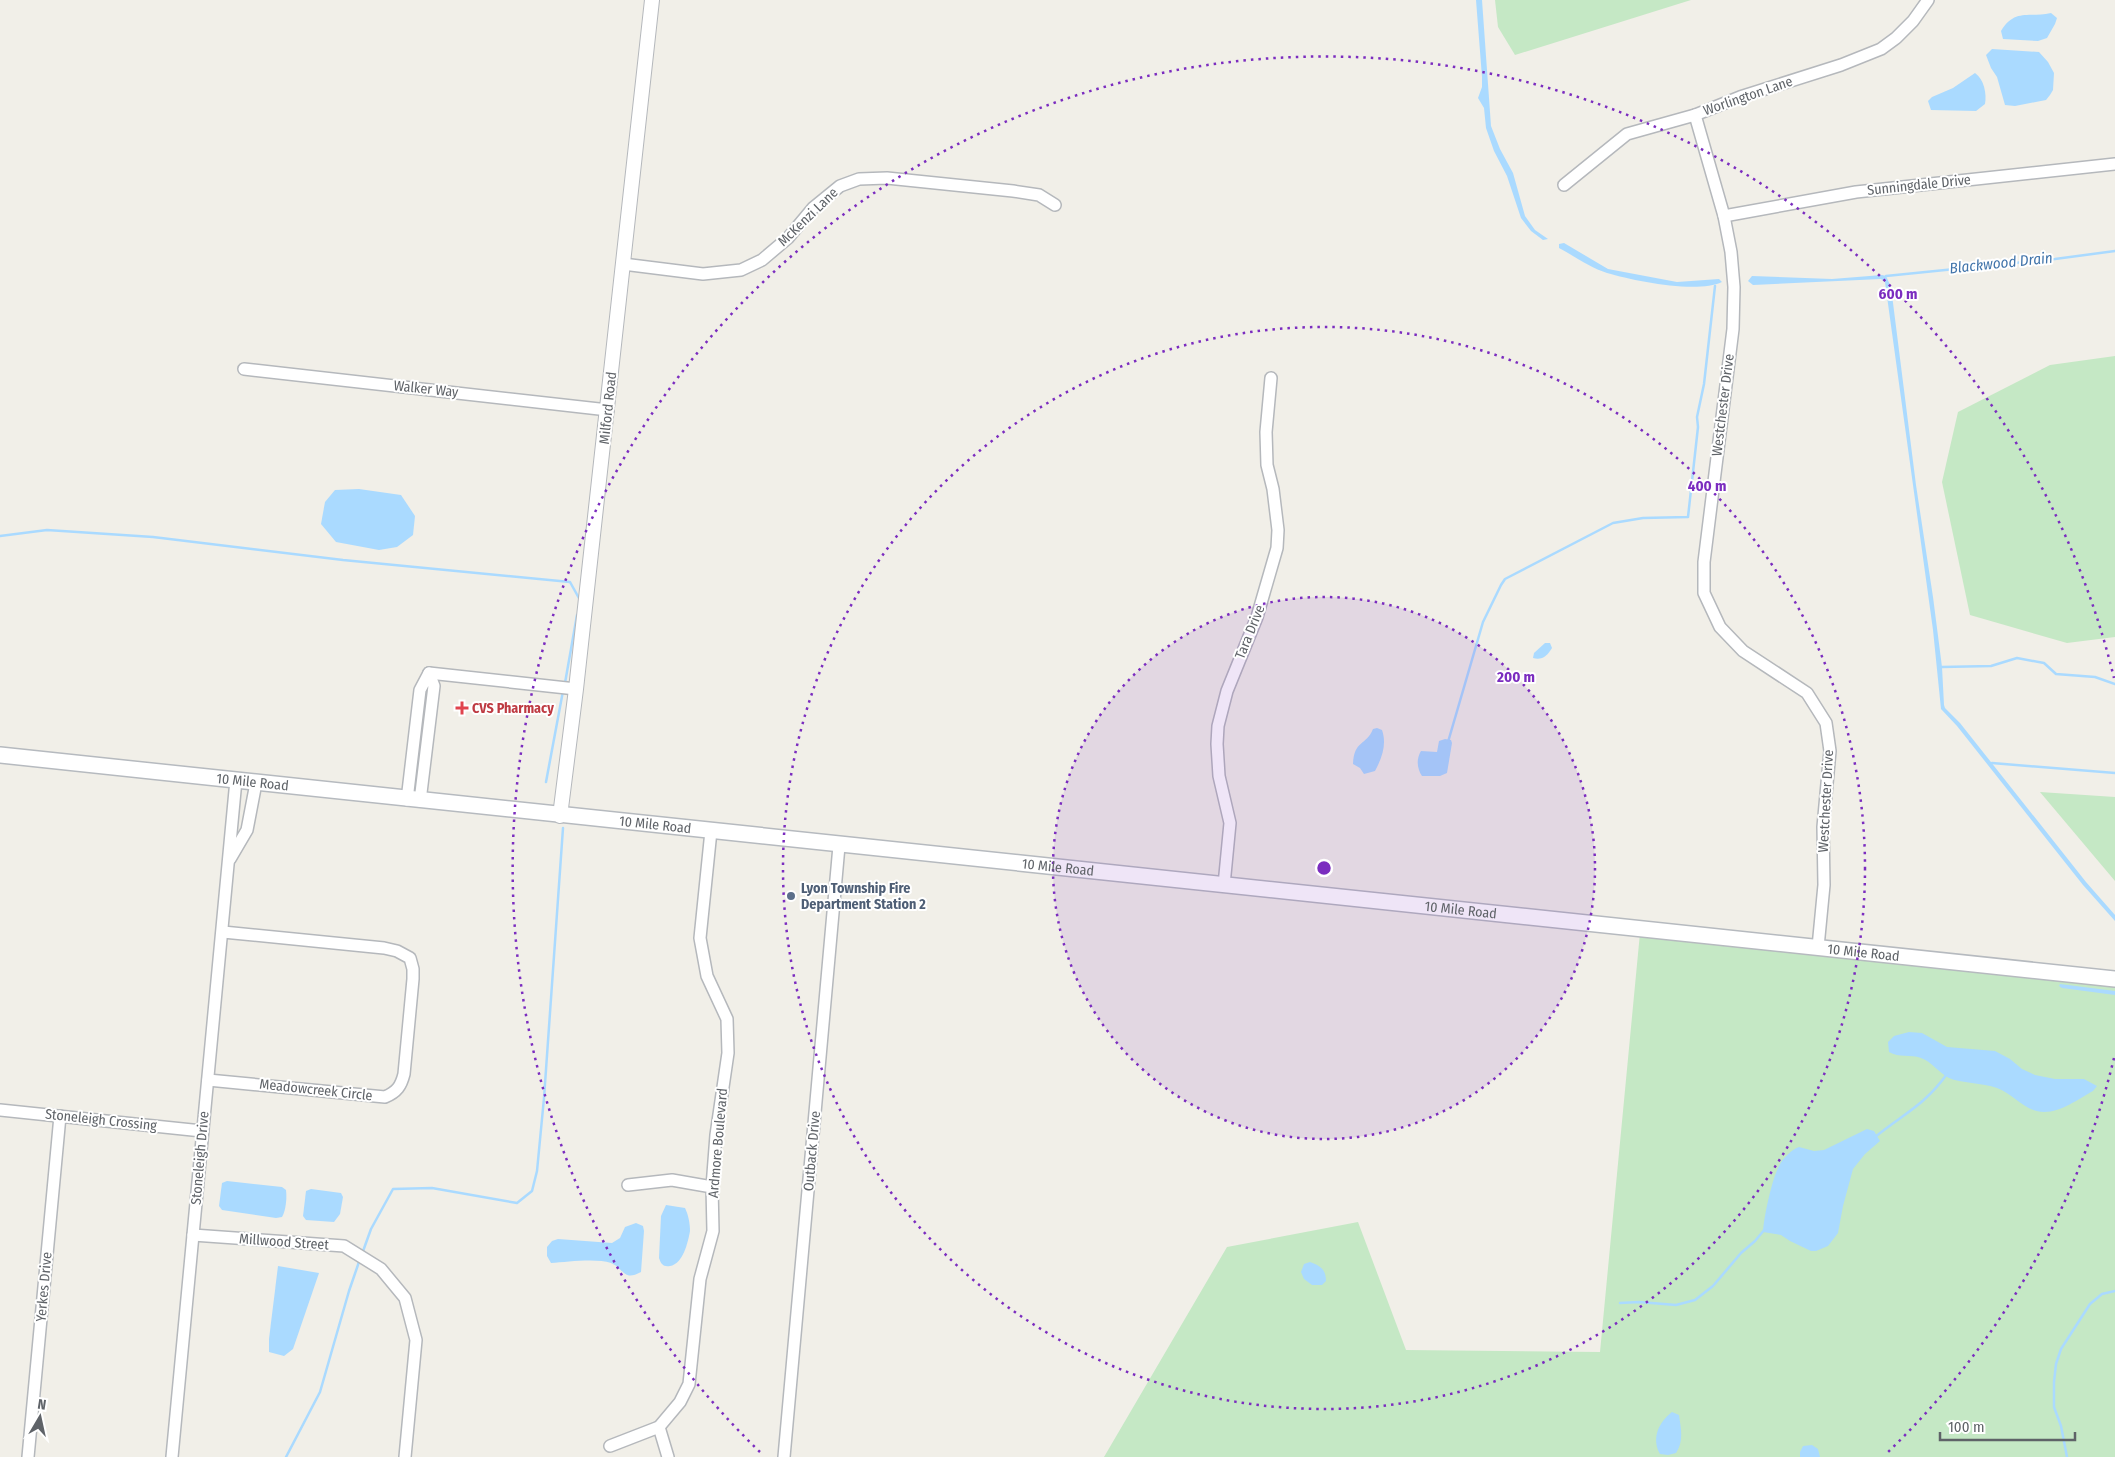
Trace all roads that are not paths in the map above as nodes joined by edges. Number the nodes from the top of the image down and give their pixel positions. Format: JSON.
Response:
{"nodes":[{"id":1,"x":652,"y":0,"type":"edge"},
{"id":2,"x":1928,"y":0,"type":"edge"},
{"id":3,"x":1695,"y":114,"type":"junction"},
{"id":4,"x":2115,"y":164,"type":"edge"},
{"id":5,"x":1564,"y":185,"type":"dead end"},
{"id":6,"x":1055,"y":204,"type":"dead end"},
{"id":7,"x":1724,"y":216,"type":"junction"},
{"id":8,"x":622,"y":264,"type":"junction"},
{"id":9,"x":244,"y":369,"type":"dead end"},
{"id":10,"x":1271,"y":378,"type":"dead end"},
{"id":11,"x":608,"y":410,"type":"junction"},
{"id":12,"x":576,"y":689,"type":"junction"},
{"id":13,"x":0,"y":755,"type":"edge"},
{"id":14,"x":236,"y":780,"type":"junction"},
{"id":15,"x":256,"y":782,"type":"junction"},
{"id":16,"x":414,"y":800,"type":"junction"},
{"id":17,"x":560,"y":816,"type":"junction"},
{"id":18,"x":711,"y":831,"type":"junction"},
{"id":19,"x":839,"y":846,"type":"junction"},
{"id":20,"x":230,"y":859,"type":"junction"},
{"id":21,"x":1224,"y":885,"type":"junction"},
{"id":22,"x":223,"y":932,"type":"junction"},
{"id":23,"x":1818,"y":947,"type":"junction"},
{"id":24,"x":2115,"y":979,"type":"edge"},
{"id":25,"x":208,"y":1080,"type":"junction"},
{"id":26,"x":0,"y":1110,"type":"edge"},
{"id":27,"x":60,"y":1116,"type":"junction"},
{"id":28,"x":202,"y":1131,"type":"junction"},
{"id":29,"x":628,"y":1185,"type":"dead end"},
{"id":30,"x":712,"y":1187,"type":"junction"},
{"id":31,"x":193,"y":1235,"type":"junction"},
{"id":32,"x":659,"y":1427,"type":"junction"},
{"id":33,"x":610,"y":1446,"type":"dead end"},
{"id":34,"x":28,"y":1457,"type":"edge"},
{"id":35,"x":172,"y":1457,"type":"edge"},
{"id":36,"x":405,"y":1457,"type":"edge"},
{"id":37,"x":668,"y":1457,"type":"edge"},
{"id":38,"x":784,"y":1457,"type":"edge"}],
"edges":[{"from":1,"to":8,"type":"street","name":"Milford Road"},
{"from":2,"to":3,"type":"street","name":"Worlington Lane"},
{"from":3,"to":5,"type":"street","name":"Worlington Lane"},
{"from":3,"to":7,"type":"street","name":"Westchester Drive"},
{"from":4,"to":7,"type":"street","name":"Sunningdale Drive"},
{"from":6,"to":8,"type":"street","name":"McKenzi Lane"},
{"from":7,"to":23,"type":"street","name":"Westchester Drive"},
{"from":8,"to":11,"type":"street","name":"Milford Road"},
{"from":9,"to":11,"type":"street","name":"Walker Way"},
{"from":10,"to":21,"type":"street","name":"Tara Drive"},
{"from":11,"to":12,"type":"street","name":"Milford Road"},
{"from":12,"to":16,"type":"street"},
{"from":12,"to":17,"type":"street","name":"Milford Road"},
{"from":13,"to":14,"type":"main road","name":"10 Mile Road"},
{"from":14,"to":15,"type":"main road","name":"10 Mile Road"},
{"from":14,"to":20,"type":"street","name":"Stoneleigh Drive"},
{"from":15,"to":16,"type":"main road","name":"10 Mile Road"},
{"from":15,"to":20,"type":"street","name":"Stoneleigh Drive"},
{"from":16,"to":17,"type":"main road","name":"10 Mile Road"},
{"from":17,"to":18,"type":"main road","name":"10 Mile Road"},
{"from":18,"to":19,"type":"main road","name":"10 Mile Road"},
{"from":18,"to":30,"type":"street","name":"Ardmore Boulevard"},
{"from":19,"to":21,"type":"main road","name":"10 Mile Road"},
{"from":19,"to":38,"type":"street","name":"Outback Drive"},
{"from":20,"to":22,"type":"street","name":"Stoneleigh Drive"},
{"from":21,"to":23,"type":"main road","name":"10 Mile Road"},
{"from":22,"to":25,"type":"street","name":"Stoneleigh Drive"},
{"from":22,"to":25,"type":"street","name":"Meadowcreek Circle"},
{"from":23,"to":24,"type":"main road","name":"10 Mile Road"},
{"from":25,"to":28,"type":"street","name":"Stoneleigh Drive"},
{"from":26,"to":27,"type":"street","name":"Stoneleigh Crossing"},
{"from":27,"to":28,"type":"street","name":"Stoneleigh Crossing"},
{"from":27,"to":34,"type":"street","name":"Yerkes Drive"},
{"from":28,"to":31,"type":"street","name":"Stoneleigh Drive"},
{"from":29,"to":30,"type":"street"},
{"from":30,"to":32,"type":"street","name":"Ardmore Boulevard"},
{"from":31,"to":35,"type":"street","name":"Stoneleigh Drive"},
{"from":31,"to":36,"type":"street","name":"Millwood Street"},
{"from":32,"to":33,"type":"street","name":"Ardmore Boulevard"},
{"from":32,"to":37,"type":"street"}]}
